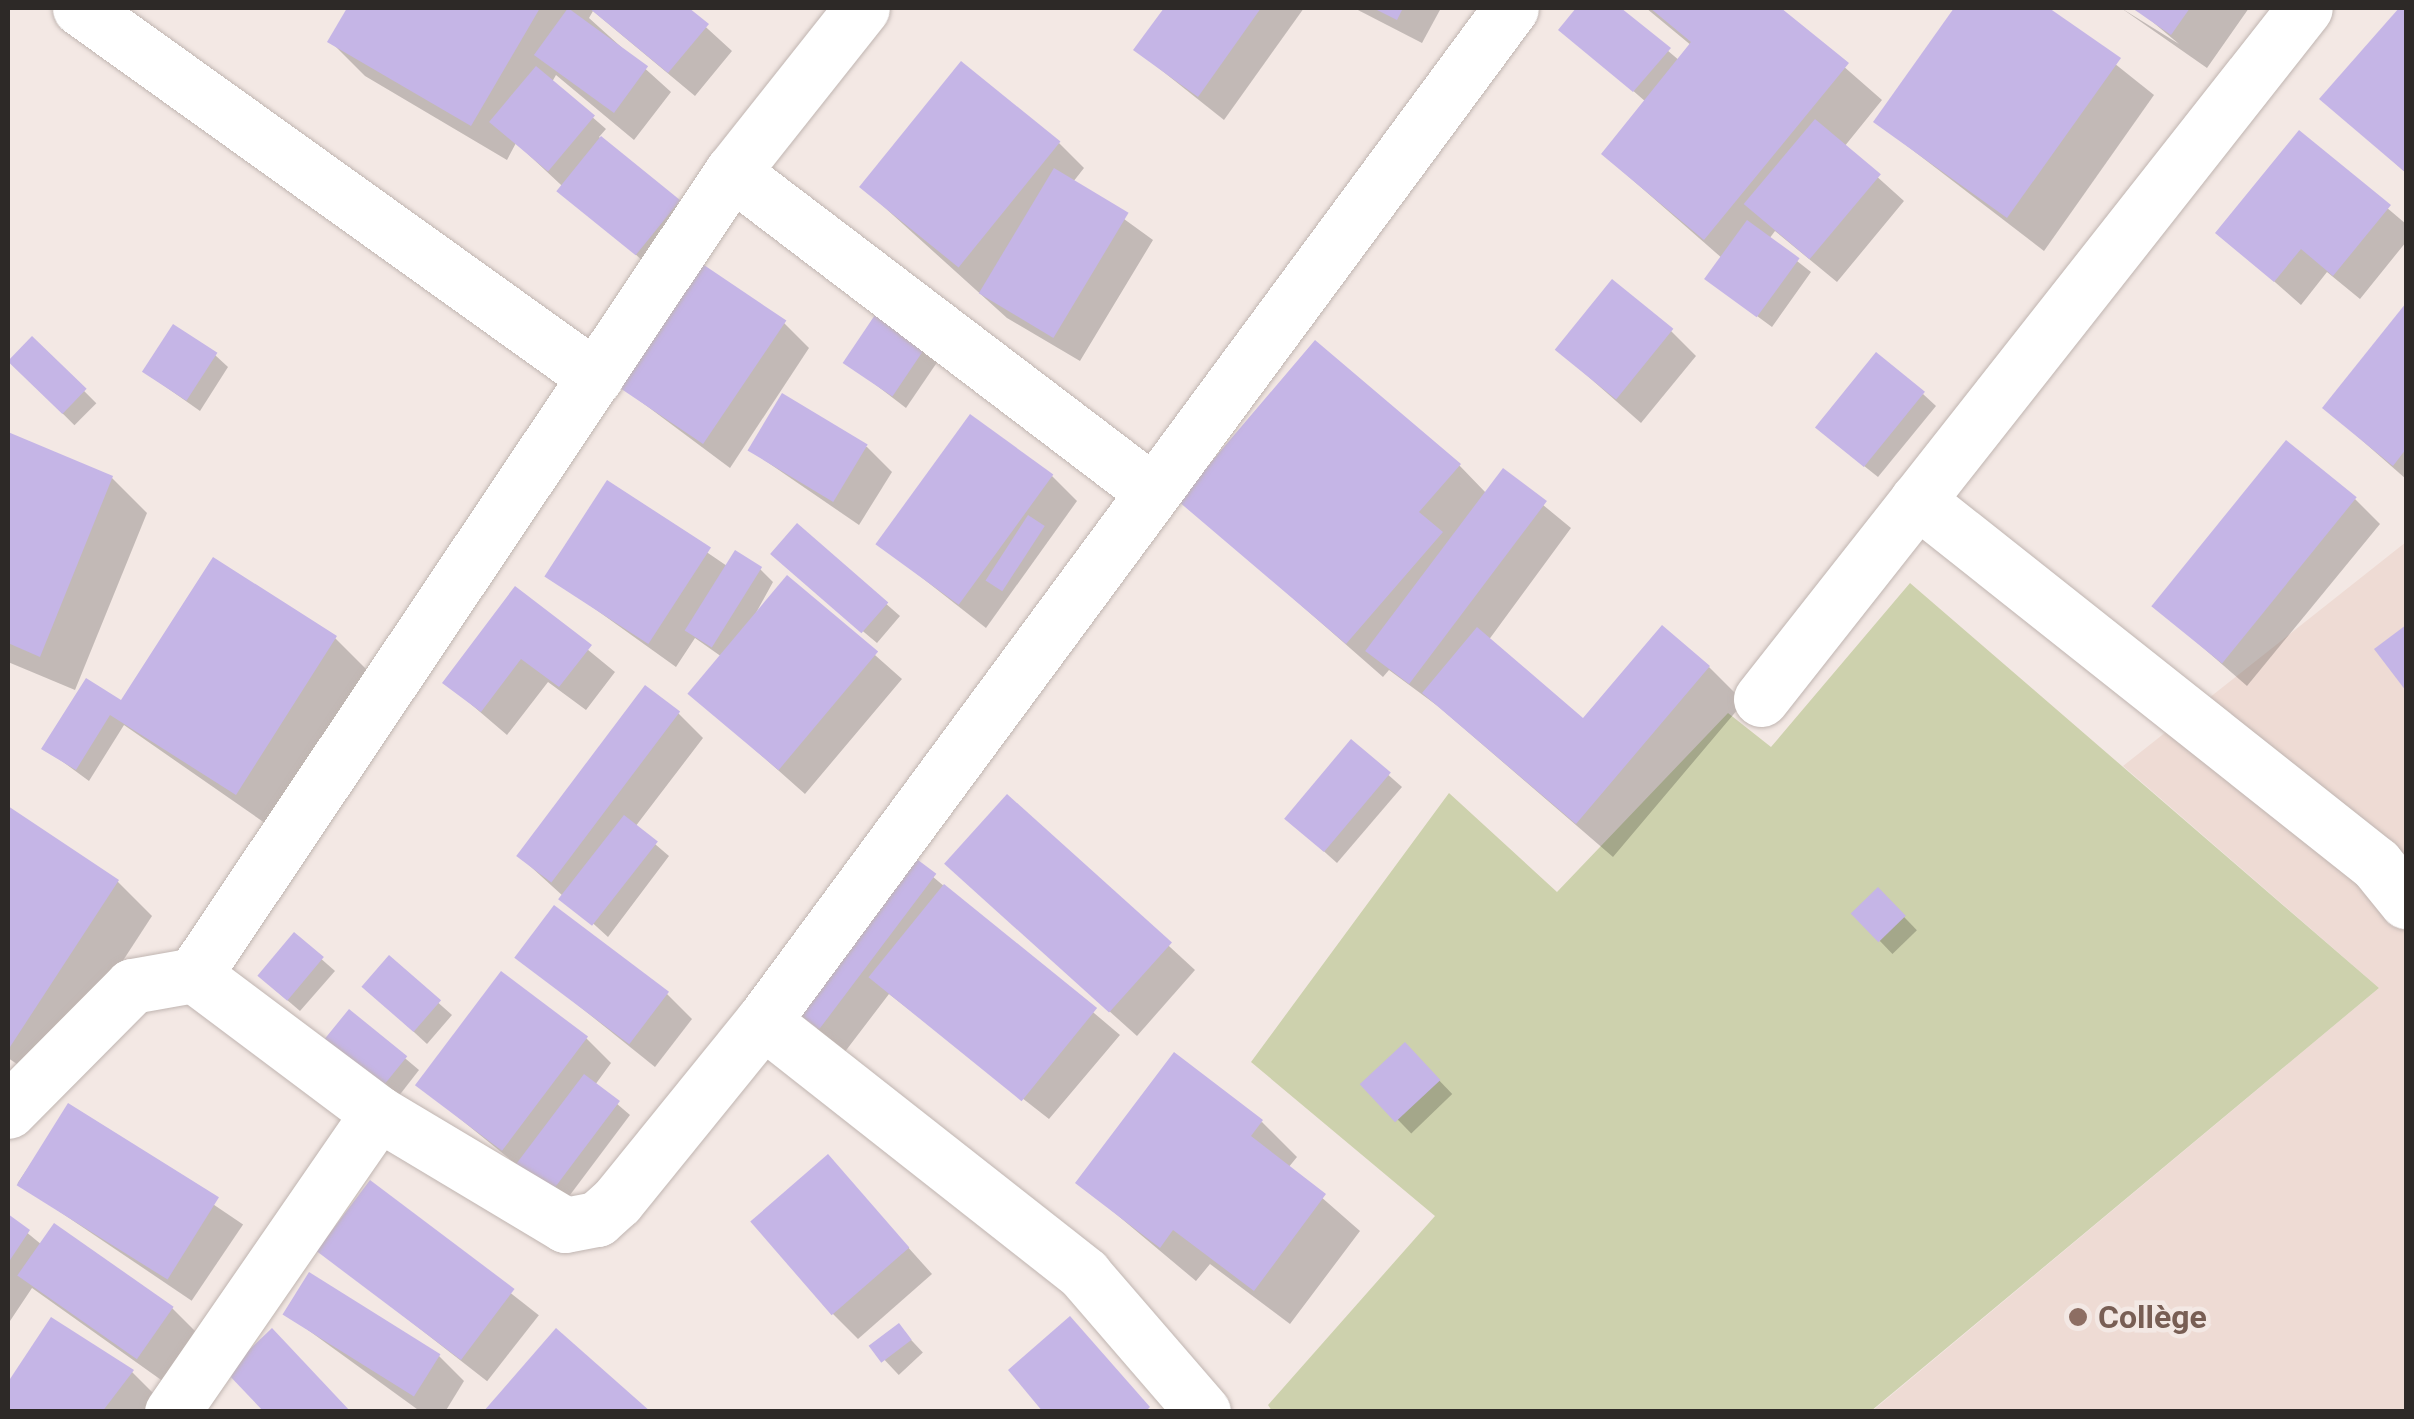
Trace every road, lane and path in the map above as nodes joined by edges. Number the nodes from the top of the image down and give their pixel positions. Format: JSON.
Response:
{"nodes":[{"id":1,"x":80,"y":8,"type":"edge"},
{"id":2,"x":862,"y":8,"type":"edge"},
{"id":3,"x":1511,"y":8,"type":"edge"},
{"id":4,"x":2305,"y":8,"type":"edge"},
{"id":5,"x":732,"y":172,"type":"junction"},
{"id":6,"x":595,"y":377,"type":"junction"},
{"id":7,"x":1153,"y":492,"type":"junction"},
{"id":8,"x":1916,"y":500,"type":"junction"},
{"id":9,"x":1762,"y":700,"type":"dead end"},
{"id":10,"x":2406,"y":901,"type":"edge"},
{"id":11,"x":194,"y":975,"type":"junction"},
{"id":12,"x":763,"y":1022,"type":"junction"},
{"id":13,"x":8,"y":1111,"type":"edge"},
{"id":14,"x":378,"y":1114,"type":"junction"},
{"id":15,"x":172,"y":1412,"type":"edge"},
{"id":16,"x":1203,"y":1412,"type":"edge"}],
"edges":[{"from":1,"to":6,"type":"street"},
{"from":2,"to":5,"type":"street"},
{"from":3,"to":7,"type":"street"},
{"from":4,"to":8,"type":"street"},
{"from":5,"to":6,"type":"street"},
{"from":5,"to":7,"type":"street"},
{"from":6,"to":11,"type":"street"},
{"from":7,"to":12,"type":"street"},
{"from":8,"to":9,"type":"street"},
{"from":8,"to":10,"type":"street"},
{"from":11,"to":13,"type":"street"},
{"from":11,"to":14,"type":"street"},
{"from":12,"to":14,"type":"street"},
{"from":12,"to":16,"type":"street"},
{"from":14,"to":15,"type":"street"}]}
